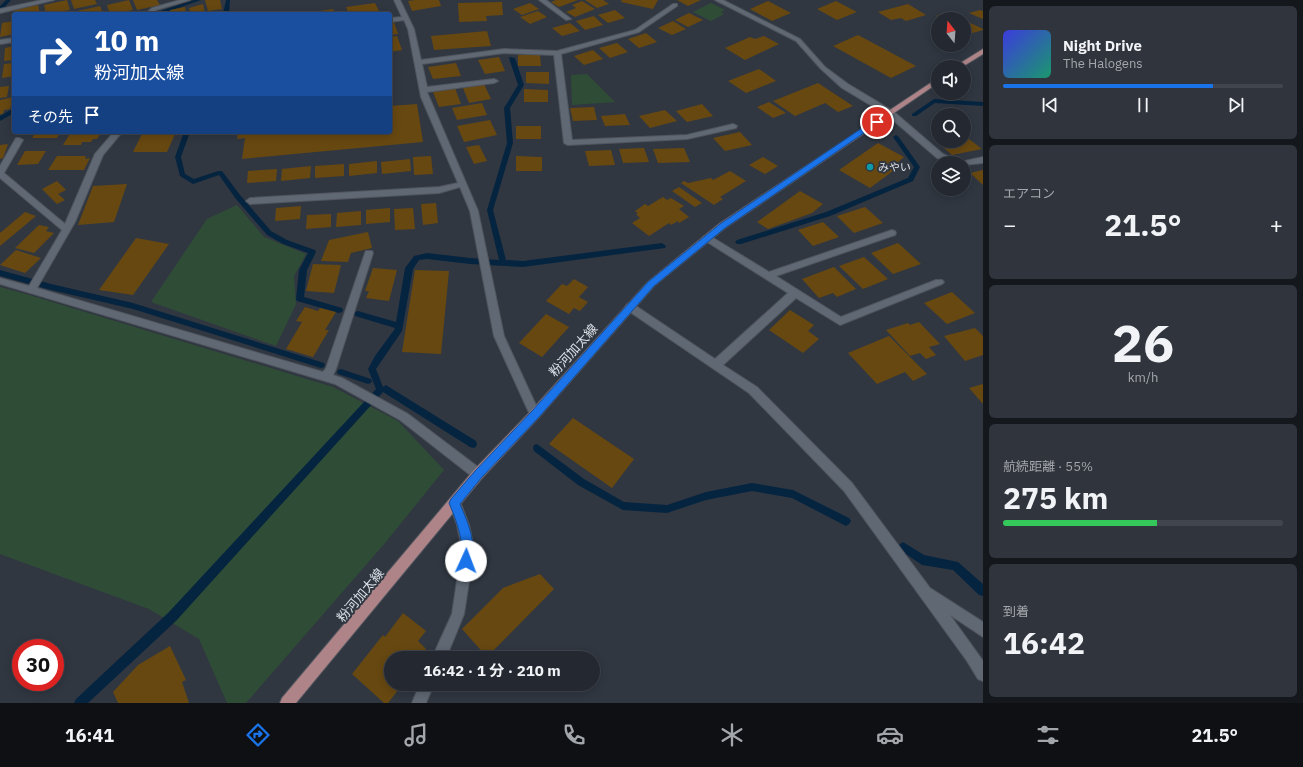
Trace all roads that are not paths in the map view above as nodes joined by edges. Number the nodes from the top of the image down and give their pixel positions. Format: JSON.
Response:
{"nodes":[{"id":1,"x":51,"y":0,"type":"edge"},
{"id":2,"x":187,"y":0,"type":"edge"},
{"id":3,"x":397,"y":0,"type":"edge"},
{"id":4,"x":542,"y":0,"type":"edge"},
{"id":5,"x":718,"y":0,"type":"edge"},
{"id":6,"x":675,"y":5,"type":"dead end"},
{"id":7,"x":0,"y":11,"type":"edge"},
{"id":8,"x":150,"y":12,"type":"edge"},
{"id":9,"x":405,"y":18,"type":"junction"},
{"id":10,"x":568,"y":19,"type":"dead end"},
{"id":11,"x":392,"y":20,"type":"edge"},
{"id":12,"x":12,"y":40,"type":"edge"},
{"id":13,"x":0,"y":42,"type":"edge"},
{"id":14,"x":983,"y":51,"type":"edge"},
{"id":15,"x":557,"y":53,"type":"junction"},
{"id":16,"x":968,"y":60,"type":"edge"},
{"id":17,"x":418,"y":62,"type":"junction"},
{"id":18,"x":494,"y":81,"type":"dead end"},
{"id":19,"x":931,"y":85,"type":"edge"},
{"id":20,"x":423,"y":90,"type":"junction"},
{"id":21,"x":890,"y":113,"type":"junction"},
{"id":22,"x":733,"y":126,"type":"dead end"},
{"id":23,"x":116,"y":134,"type":"edge"},
{"id":24,"x":19,"y":140,"type":"dead end"},
{"id":25,"x":940,"y":156,"type":"edge"},
{"id":26,"x":983,"y":160,"type":"edge"},
{"id":27,"x":971,"y":162,"type":"edge"},
{"id":28,"x":0,"y":173,"type":"edge"},
{"id":29,"x":463,"y":184,"type":"junction"},
{"id":30,"x":250,"y":201,"type":"dead end"},
{"id":31,"x":67,"y":230,"type":"junction"},
{"id":32,"x":892,"y":233,"type":"dead end"},
{"id":33,"x":707,"y":238,"type":"junction"},
{"id":34,"x":369,"y":253,"type":"dead end"},
{"id":35,"x":767,"y":276,"type":"junction"},
{"id":36,"x":0,"y":281,"type":"edge"},
{"id":37,"x":939,"y":282,"type":"dead end"},
{"id":38,"x":32,"y":289,"type":"junction"},
{"id":39,"x":795,"y":293,"type":"junction"},
{"id":40,"x":630,"y":307,"type":"junction"},
{"id":41,"x":716,"y":365,"type":"junction"},
{"id":42,"x":326,"y":378,"type":"junction"},
{"id":43,"x":535,"y":414,"type":"junction"},
{"id":44,"x":478,"y":474,"type":"junction"},
{"id":45,"x":454,"y":503,"type":"junction"},
{"id":46,"x":923,"y":590,"type":"junction"},
{"id":47,"x":983,"y":630,"type":"edge"},
{"id":48,"x":442,"y":651,"type":"edge"},
{"id":49,"x":983,"y":674,"type":"edge"},
{"id":50,"x":424,"y":691,"type":"edge"},
{"id":51,"x":287,"y":703,"type":"edge"},
{"id":52,"x":419,"y":703,"type":"edge"}],
"edges":[{"from":1,"to":7,"type":"street"},
{"from":2,"to":8,"type":"street"},
{"from":3,"to":9,"type":"street"},
{"from":4,"to":10,"type":"street"},
{"from":5,"to":21,"type":"street"},
{"from":6,"to":15,"type":"street"},
{"from":9,"to":11,"type":"street"},
{"from":9,"to":17,"type":"street"},
{"from":12,"to":13,"type":"street"},
{"from":14,"to":16,"type":"main road"},
{"from":15,"to":17,"type":"street"},
{"from":15,"to":22,"type":"street"},
{"from":17,"to":20,"type":"street"},
{"from":18,"to":20,"type":"street"},
{"from":19,"to":21,"type":"main road","name":"粉河加太線"},
{"from":20,"to":29,"type":"street"},
{"from":21,"to":25,"type":"street"},
{"from":21,"to":33,"type":"main road","name":"粉河加太線"},
{"from":23,"to":31,"type":"street"},
{"from":24,"to":28,"type":"street"},
{"from":26,"to":27,"type":"street"},
{"from":28,"to":31,"type":"street"},
{"from":29,"to":30,"type":"street"},
{"from":29,"to":43,"type":"street"},
{"from":31,"to":38,"type":"street"},
{"from":32,"to":35,"type":"street"},
{"from":33,"to":35,"type":"street"},
{"from":33,"to":40,"type":"main road","name":"粉河加太線"},
{"from":34,"to":42,"type":"street"},
{"from":35,"to":39,"type":"street"},
{"from":36,"to":38,"type":"street"},
{"from":37,"to":39,"type":"street"},
{"from":38,"to":42,"type":"street"},
{"from":39,"to":41,"type":"street"},
{"from":40,"to":41,"type":"street"},
{"from":40,"to":43,"type":"main road","name":"粉河加太線"},
{"from":41,"to":46,"type":"street"},
{"from":42,"to":44,"type":"street"},
{"from":43,"to":44,"type":"main road","name":"粉河加太線"},
{"from":44,"to":45,"type":"main road","name":"粉河加太線"},
{"from":45,"to":48,"type":"street"},
{"from":45,"to":51,"type":"main road","name":"粉河加太線"},
{"from":46,"to":47,"type":"street"},
{"from":46,"to":49,"type":"street"},
{"from":50,"to":52,"type":"street"}]}
